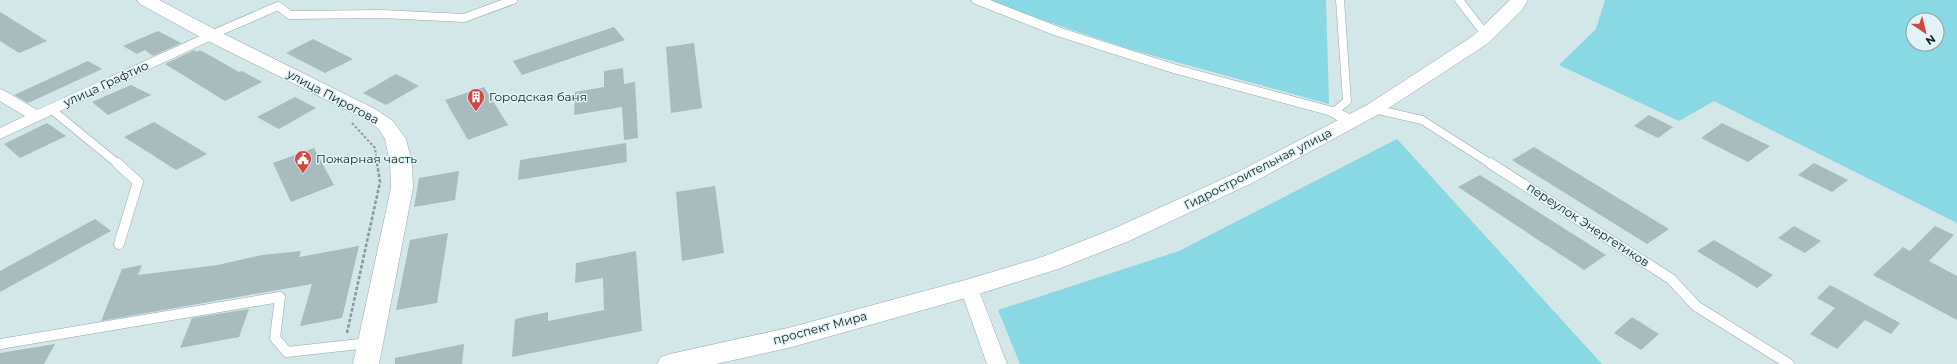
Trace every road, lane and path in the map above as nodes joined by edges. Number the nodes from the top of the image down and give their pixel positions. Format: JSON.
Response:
{"nodes":[{"id":1,"x":146,"y":0,"type":"edge"},
{"id":2,"x":513,"y":0,"type":"edge"},
{"id":3,"x":978,"y":0,"type":"edge"},
{"id":4,"x":1340,"y":0,"type":"edge"},
{"id":5,"x":1459,"y":0,"type":"edge"},
{"id":6,"x":1519,"y":0,"type":"edge"},
{"id":7,"x":278,"y":3,"type":"edge"},
{"id":8,"x":211,"y":35,"type":"junction"},
{"id":9,"x":1486,"y":35,"type":"junction"},
{"id":10,"x":0,"y":94,"type":"edge"},
{"id":11,"x":1374,"y":109,"type":"junction"},
{"id":12,"x":52,"y":110,"type":"junction"},
{"id":13,"x":37,"y":117,"type":"junction"},
{"id":14,"x":1343,"y":117,"type":"junction"},
{"id":15,"x":351,"y":121,"type":"dead end"},
{"id":16,"x":0,"y":134,"type":"edge"},
{"id":17,"x":119,"y":244,"type":"dead end"},
{"id":18,"x":969,"y":288,"type":"junction"},
{"id":19,"x":370,"y":343,"type":"junction"},
{"id":20,"x":0,"y":344,"type":"edge"},
{"id":21,"x":344,"y":348,"type":"junction"},
{"id":22,"x":366,"y":364,"type":"edge"},
{"id":23,"x":670,"y":364,"type":"edge"},
{"id":24,"x":997,"y":364,"type":"edge"},
{"id":25,"x":1789,"y":364,"type":"edge"}],
"edges":[{"from":1,"to":8,"type":"street","name":"улица Пирогова"},
{"from":2,"to":7,"type":"lane"},
{"from":3,"to":14,"type":"street"},
{"from":4,"to":14,"type":"lane"},
{"from":5,"to":9,"type":"lane"},
{"from":6,"to":9,"type":"street","name":"Гидростроительная улица"},
{"from":7,"to":8,"type":"lane"},
{"from":8,"to":12,"type":"street","name":"улица Графтио"},
{"from":8,"to":19,"type":"street","name":"улица Пирогова"},
{"from":9,"to":11,"type":"street","name":"Гидростроительная улица"},
{"from":10,"to":13,"type":"street"},
{"from":11,"to":14,"type":"street","name":"Гидростроительная улица"},
{"from":11,"to":25,"type":"lane","name":"переулок Энергетиков"},
{"from":12,"to":13,"type":"street","name":"улица Графтио"},
{"from":12,"to":17,"type":"lane"},
{"from":13,"to":16,"type":"street","name":"улица Графтио"},
{"from":14,"to":18,"type":"street","name":"Гидростроительная улица"},
{"from":15,"to":21,"type":"path"},
{"from":18,"to":23,"type":"street","name":"проспект Мира"},
{"from":18,"to":24,"type":"street"},
{"from":19,"to":21,"type":"lane"},
{"from":19,"to":22,"type":"street","name":"улица Пирогова"},
{"from":20,"to":21,"type":"lane"}]}
